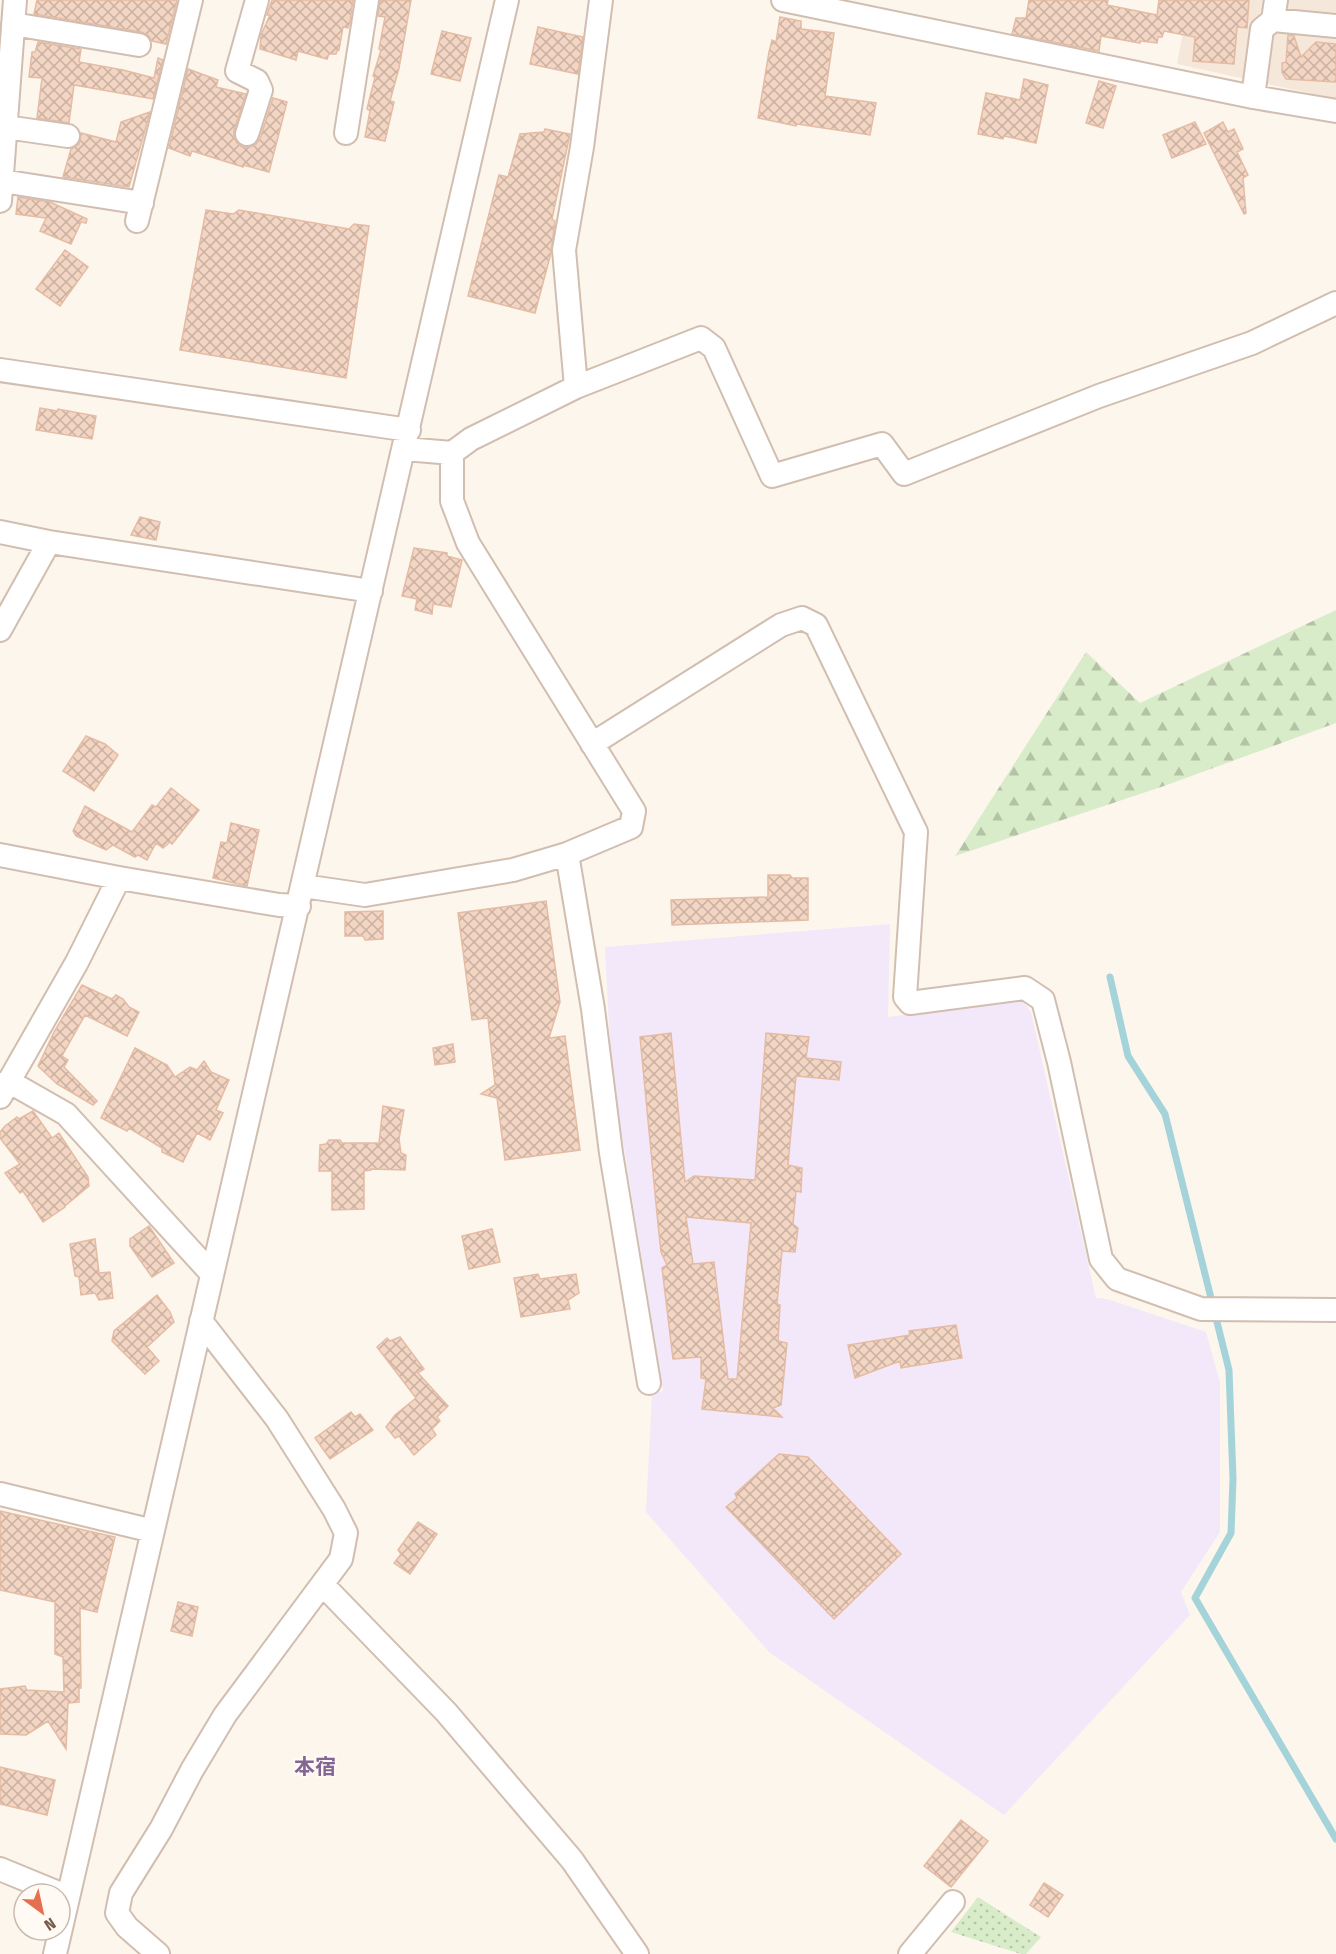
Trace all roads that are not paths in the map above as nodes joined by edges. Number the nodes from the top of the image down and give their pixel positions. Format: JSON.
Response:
{"nodes":[{"id":1,"x":15,"y":0,"type":"edge"},
{"id":2,"x":191,"y":0,"type":"edge"},
{"id":3,"x":257,"y":0,"type":"edge"},
{"id":4,"x":367,"y":0,"type":"edge"},
{"id":5,"x":507,"y":0,"type":"edge"},
{"id":6,"x":601,"y":0,"type":"edge"},
{"id":7,"x":783,"y":0,"type":"edge"},
{"id":8,"x":1274,"y":10,"type":"edge"},
{"id":9,"x":14,"y":24,"type":"junction"},
{"id":10,"x":1336,"y":26,"type":"edge"},
{"id":11,"x":139,"y":45,"type":"dead end"},
{"id":12,"x":1253,"y":97,"type":"junction"},
{"id":13,"x":1336,"y":111,"type":"edge"},
{"id":14,"x":6,"y":127,"type":"junction"},
{"id":15,"x":346,"y":133,"type":"dead end"},
{"id":16,"x":247,"y":134,"type":"dead end"},
{"id":17,"x":68,"y":136,"type":"dead end"},
{"id":18,"x":1,"y":191,"type":"edge"},
{"id":19,"x":1336,"y":303,"type":"edge"},
{"id":20,"x":0,"y":370,"type":"edge"},
{"id":21,"x":576,"y":387,"type":"junction"},
{"id":22,"x":407,"y":439,"type":"junction"},
{"id":23,"x":452,"y":453,"type":"junction"},
{"id":24,"x":0,"y":532,"type":"edge"},
{"id":25,"x":49,"y":542,"type":"junction"},
{"id":26,"x":371,"y":591,"type":"junction"},
{"id":27,"x":0,"y":630,"type":"edge"},
{"id":28,"x":592,"y":744,"type":"junction"},
{"id":29,"x":567,"y":854,"type":"junction"},
{"id":30,"x":0,"y":855,"type":"edge"},
{"id":31,"x":119,"y":878,"type":"junction"},
{"id":32,"x":301,"y":896,"type":"junction"},
{"id":33,"x":4,"y":1089,"type":"edge"},
{"id":34,"x":212,"y":1274,"type":"junction"},
{"id":35,"x":1336,"y":1310,"type":"edge"},
{"id":36,"x":201,"y":1321,"type":"junction"},
{"id":37,"x":649,"y":1383,"type":"dead end"},
{"id":38,"x":0,"y":1494,"type":"edge"},
{"id":39,"x":153,"y":1531,"type":"junction"},
{"id":40,"x":323,"y":1585,"type":"junction"},
{"id":41,"x":0,"y":1869,"type":"edge"},
{"id":42,"x":32,"y":1882,"type":"edge"},
{"id":43,"x":71,"y":1882,"type":"edge"},
{"id":44,"x":952,"y":1902,"type":"dead end"},
{"id":45,"x":158,"y":1954,"type":"edge"},
{"id":46,"x":636,"y":1954,"type":"edge"},
{"id":47,"x":910,"y":1954,"type":"edge"}],
"edges":[{"from":1,"to":9,"type":"street"},
{"from":2,"to":18,"type":"street"},
{"from":3,"to":16,"type":"street"},
{"from":4,"to":15,"type":"street"},
{"from":5,"to":22,"type":"street"},
{"from":6,"to":21,"type":"street"},
{"from":7,"to":12,"type":"street"},
{"from":8,"to":10,"type":"street"},
{"from":8,"to":12,"type":"street"},
{"from":9,"to":11,"type":"street"},
{"from":9,"to":14,"type":"street"},
{"from":12,"to":13,"type":"street"},
{"from":14,"to":17,"type":"street"},
{"from":14,"to":18,"type":"street"},
{"from":19,"to":21,"type":"street"},
{"from":20,"to":22,"type":"street"},
{"from":21,"to":23,"type":"street"},
{"from":22,"to":23,"type":"street"},
{"from":22,"to":26,"type":"street"},
{"from":23,"to":28,"type":"street"},
{"from":24,"to":25,"type":"street"},
{"from":25,"to":26,"type":"street"},
{"from":25,"to":27,"type":"street"},
{"from":26,"to":32,"type":"street"},
{"from":28,"to":29,"type":"street"},
{"from":28,"to":35,"type":"street"},
{"from":29,"to":32,"type":"street"},
{"from":29,"to":37,"type":"street"},
{"from":30,"to":31,"type":"street"},
{"from":31,"to":32,"type":"street"},
{"from":31,"to":33,"type":"street"},
{"from":32,"to":34,"type":"street"},
{"from":33,"to":34,"type":"street"},
{"from":34,"to":36,"type":"street"},
{"from":36,"to":39,"type":"street"},
{"from":36,"to":40,"type":"street"},
{"from":38,"to":39,"type":"street"},
{"from":39,"to":43,"type":"street"},
{"from":40,"to":45,"type":"street"},
{"from":40,"to":46,"type":"street"},
{"from":41,"to":42,"type":"street"},
{"from":44,"to":47,"type":"street"}]}
